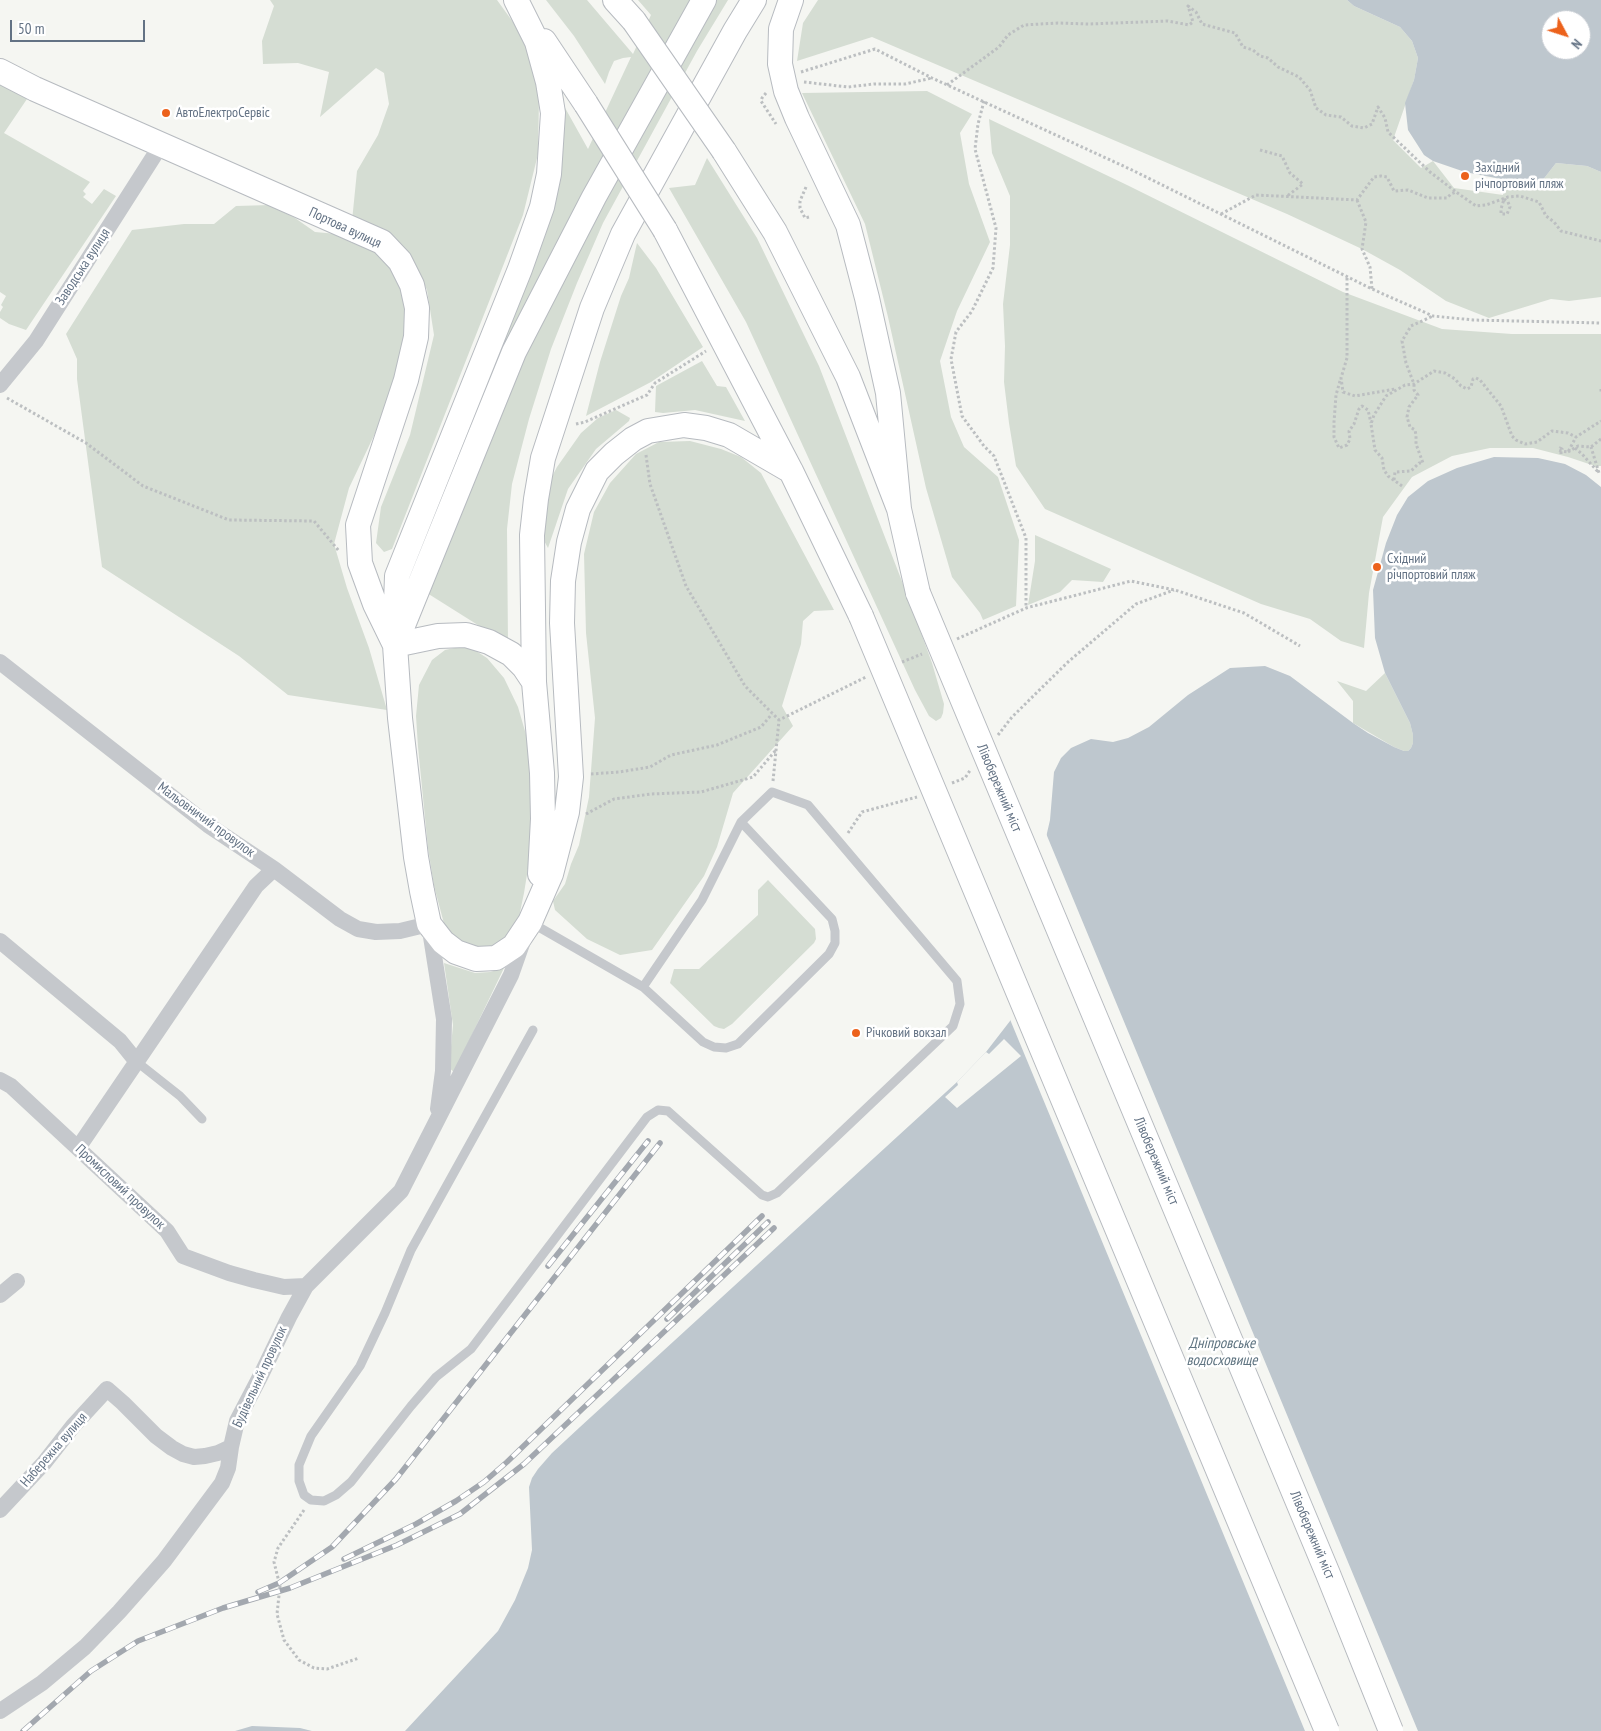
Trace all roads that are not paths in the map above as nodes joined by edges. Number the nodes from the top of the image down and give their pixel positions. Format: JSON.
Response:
{"nodes":[{"id":1,"x":516,"y":0,"type":"edge"},
{"id":2,"x":615,"y":0,"type":"edge"},
{"id":3,"x":704,"y":0,"type":"edge"},
{"id":4,"x":754,"y":0,"type":"edge"},
{"id":5,"x":791,"y":0,"type":"edge"},
{"id":6,"x":0,"y":71,"type":"edge"},
{"id":7,"x":161,"y":146,"type":"junction"},
{"id":8,"x":0,"y":386,"type":"edge"},
{"id":9,"x":791,"y":471,"type":"junction"},
{"id":10,"x":899,"y":509,"type":"junction"},
{"id":11,"x":395,"y":645,"type":"junction"},
{"id":12,"x":0,"y":662,"type":"edge"},
{"id":13,"x":534,"y":682,"type":"junction"},
{"id":14,"x":741,"y":822,"type":"junction"},
{"id":15,"x":274,"y":869,"type":"junction"},
{"id":16,"x":530,"y":922,"type":"junction"},
{"id":17,"x":429,"y":924,"type":"junction"},
{"id":18,"x":0,"y":940,"type":"edge"},
{"id":19,"x":643,"y":987,"type":"junction"},
{"id":20,"x":533,"y":1030,"type":"dead end"},
{"id":21,"x":137,"y":1062,"type":"junction"},
{"id":22,"x":0,"y":1080,"type":"edge"},
{"id":23,"x":202,"y":1119,"type":"dead end"},
{"id":24,"x":437,"y":1121,"type":"junction"},
{"id":25,"x":78,"y":1148,"type":"junction"},
{"id":26,"x":17,"y":1281,"type":"dead end"},
{"id":27,"x":306,"y":1286,"type":"junction"},
{"id":28,"x":0,"y":1294,"type":"edge"},
{"id":29,"x":231,"y":1446,"type":"junction"},
{"id":30,"x":0,"y":1510,"type":"edge"},
{"id":31,"x":0,"y":1711,"type":"edge"},
{"id":32,"x":1326,"y":1731,"type":"edge"},
{"id":33,"x":1391,"y":1731,"type":"edge"}],
"edges":[{"from":1,"to":9,"type":"main road","bridge":true},
{"from":1,"to":11,"type":"main road"},
{"from":2,"to":10,"type":"main road","bridge":true},
{"from":3,"to":11,"type":"main road"},
{"from":4,"to":13,"type":"main road"},
{"from":5,"to":10,"type":"main road"},
{"from":6,"to":7,"type":"main road","name":"Портова вулиця"},
{"from":7,"to":8,"type":"street","name":"Заводська вулиця"},
{"from":7,"to":11,"type":"main road","name":"Портова вулиця"},
{"from":9,"to":16,"type":"main road"},
{"from":9,"to":32,"type":"main road","bridge":true},
{"from":10,"to":33,"type":"main road","name":"Лівобережний міст","bridge":true},
{"from":11,"to":13,"type":"main road"},
{"from":11,"to":17,"type":"main road"},
{"from":12,"to":15,"type":"street","name":"Мальовничий провулок"},
{"from":13,"to":16,"type":"main road"},
{"from":14,"to":19,"type":"lane"},
{"from":14,"to":19,"type":"lane"},
{"from":14,"to":20,"type":"lane"},
{"from":15,"to":17,"type":"street","name":"Мальовничий провулок"},
{"from":15,"to":21,"type":"street"},
{"from":16,"to":17,"type":"main road"},
{"from":16,"to":19,"type":"lane"},
{"from":16,"to":24,"type":"street","name":"Будівельний провулок"},
{"from":17,"to":24,"type":"street"},
{"from":18,"to":21,"type":"street"},
{"from":21,"to":23,"type":"lane"},
{"from":21,"to":25,"type":"street"},
{"from":22,"to":25,"type":"street","name":"Промисловий провулок"},
{"from":24,"to":27,"type":"street","name":"Будівельний провулок"},
{"from":25,"to":27,"type":"street","name":"Промисловий провулок"},
{"from":26,"to":28,"type":"street"},
{"from":27,"to":29,"type":"street","name":"Будівельний провулок"},
{"from":29,"to":30,"type":"street","name":"Набережна вулиця"},
{"from":29,"to":31,"type":"street","name":"Будівельний провулок"}]}
